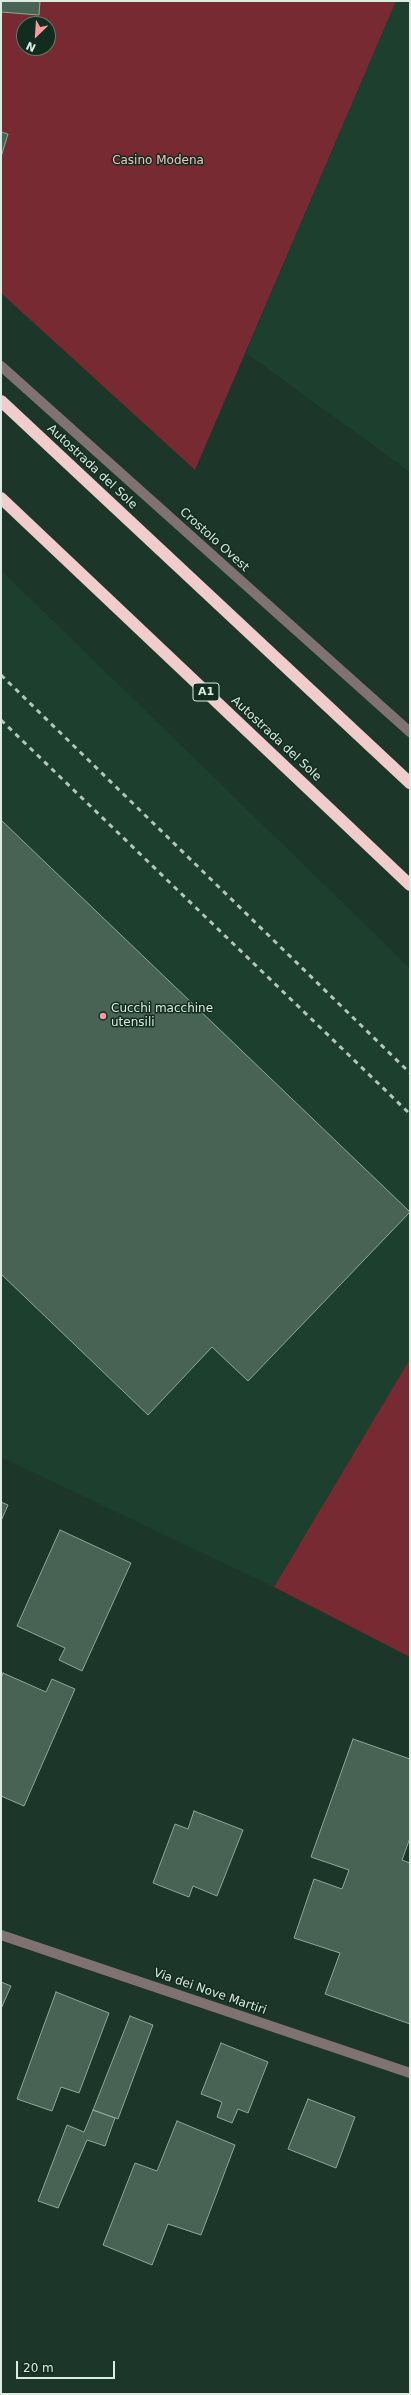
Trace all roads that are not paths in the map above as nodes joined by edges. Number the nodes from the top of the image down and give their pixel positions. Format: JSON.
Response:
{"nodes":[{"id":1,"x":1,"y":366,"type":"edge"},
{"id":2,"x":1,"y":401,"type":"edge"},
{"id":3,"x":1,"y":498,"type":"edge"},
{"id":4,"x":410,"y":732,"type":"edge"},
{"id":5,"x":410,"y":783,"type":"edge"},
{"id":6,"x":410,"y":885,"type":"edge"},
{"id":7,"x":1,"y":1935,"type":"edge"},
{"id":8,"x":410,"y":2073,"type":"edge"}],
"edges":[{"from":1,"to":4,"type":"street","name":"Crostolo Ovest"},
{"from":2,"to":5,"type":"highway","name":"Autostrada del Sole"},
{"from":3,"to":6,"type":"highway","name":"Autostrada del Sole","number":"A1"},
{"from":7,"to":8,"type":"street","name":"Via dei Nove Martiri"}]}
